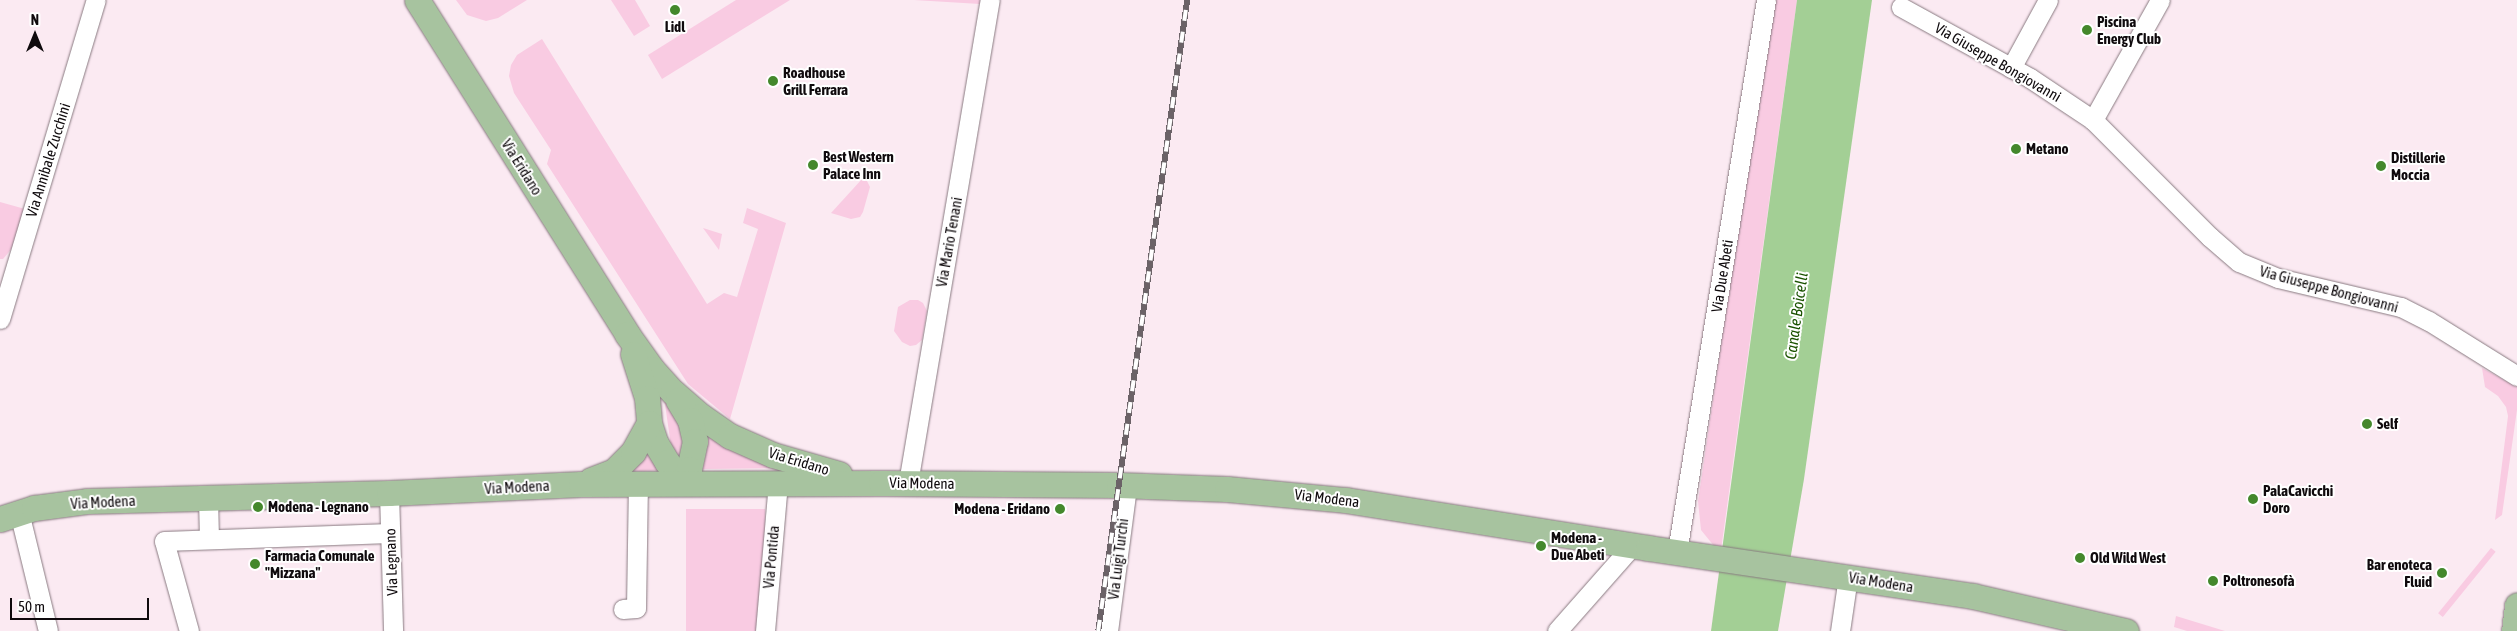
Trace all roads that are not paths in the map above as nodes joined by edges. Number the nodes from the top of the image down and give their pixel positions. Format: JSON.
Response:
{"nodes":[{"id":1,"x":96,"y":0,"type":"edge"},
{"id":2,"x":417,"y":0,"type":"edge"},
{"id":3,"x":990,"y":0,"type":"edge"},
{"id":4,"x":1766,"y":0,"type":"edge"},
{"id":5,"x":2048,"y":0,"type":"edge"},
{"id":6,"x":2160,"y":0,"type":"edge"},
{"id":7,"x":1901,"y":7,"type":"dead end"},
{"id":8,"x":2011,"y":68,"type":"junction"},
{"id":9,"x":2093,"y":120,"type":"junction"},
{"id":10,"x":0,"y":319,"type":"edge"},
{"id":11,"x":627,"y":334,"type":"junction"},
{"id":12,"x":2517,"y":376,"type":"edge"},
{"id":13,"x":673,"y":392,"type":"junction"},
{"id":14,"x":649,"y":423,"type":"junction"},
{"id":15,"x":683,"y":482,"type":"junction"},
{"id":16,"x":778,"y":482,"type":"junction"},
{"id":17,"x":638,"y":483,"type":"junction"},
{"id":18,"x":881,"y":483,"type":"junction"},
{"id":19,"x":908,"y":483,"type":"junction"},
{"id":20,"x":581,"y":484,"type":"junction"},
{"id":21,"x":1127,"y":486,"type":"junction"},
{"id":22,"x":389,"y":493,"type":"junction"},
{"id":23,"x":208,"y":498,"type":"junction"},
{"id":24,"x":9,"y":516,"type":"edge"},
{"id":25,"x":390,"y":533,"type":"junction"},
{"id":26,"x":209,"y":539,"type":"junction"},
{"id":27,"x":1632,"y":546,"type":"junction"},
{"id":28,"x":1677,"y":552,"type":"junction"},
{"id":29,"x":1848,"y":577,"type":"junction"},
{"id":30,"x":2517,"y":605,"type":"edge"},
{"id":31,"x":623,"y":609,"type":"dead end"},
{"id":32,"x":48,"y":631,"type":"edge"},
{"id":33,"x":189,"y":631,"type":"edge"},
{"id":34,"x":393,"y":631,"type":"edge"},
{"id":35,"x":765,"y":631,"type":"edge"},
{"id":36,"x":1108,"y":631,"type":"edge"},
{"id":37,"x":1557,"y":631,"type":"edge"},
{"id":38,"x":1840,"y":631,"type":"edge"},
{"id":39,"x":2126,"y":631,"type":"edge"},
{"id":40,"x":2514,"y":631,"type":"edge"}],
"edges":[{"from":1,"to":10,"type":"street","name":"Via Annibale Zucchini"},
{"from":2,"to":11,"type":"main road","name":"Via Eridano"},
{"from":3,"to":19,"type":"street","name":"Via Mario Tenani"},
{"from":4,"to":28,"type":"street","name":"Via Due Abeti"},
{"from":5,"to":8,"type":"street"},
{"from":6,"to":9,"type":"street"},
{"from":7,"to":8,"type":"street","name":"Via Giuseppe Bongiovanni"},
{"from":8,"to":9,"type":"street","name":"Via Giuseppe Bongiovanni"},
{"from":9,"to":12,"type":"street","name":"Via Giuseppe Bongiovanni"},
{"from":11,"to":13,"type":"main road","name":"Via Eridano"},
{"from":11,"to":14,"type":"main road","name":"Via Eridano"},
{"from":13,"to":15,"type":"main road","name":"Via Eridano"},
{"from":13,"to":18,"type":"main road","name":"Via Eridano"},
{"from":14,"to":15,"type":"main road","name":"Via Eridano"},
{"from":14,"to":20,"type":"main road"},
{"from":15,"to":16,"type":"main road","name":"Via Modena"},
{"from":15,"to":17,"type":"main road","name":"Via Modena"},
{"from":16,"to":18,"type":"main road","name":"Via Modena"},
{"from":16,"to":35,"type":"street","name":"Via Pontida"},
{"from":17,"to":20,"type":"main road","name":"Via Modena"},
{"from":17,"to":31,"type":"street"},
{"from":18,"to":19,"type":"main road","name":"Via Modena"},
{"from":19,"to":21,"type":"main road","name":"Via Modena"},
{"from":20,"to":22,"type":"main road","name":"Via Modena"},
{"from":21,"to":27,"type":"main road","name":"Via Modena"},
{"from":21,"to":36,"type":"street","name":"Via Luigi Turchi"},
{"from":22,"to":23,"type":"main road","name":"Via Modena"},
{"from":22,"to":25,"type":"street","name":"Via Legnano"},
{"from":23,"to":24,"type":"main road","name":"Via Modena"},
{"from":23,"to":26,"type":"street"},
{"from":24,"to":32,"type":"street"},
{"from":25,"to":26,"type":"street"},
{"from":25,"to":34,"type":"street","name":"Via Legnano"},
{"from":26,"to":33,"type":"street"},
{"from":27,"to":28,"type":"main road","name":"Via Modena"},
{"from":27,"to":37,"type":"street"},
{"from":28,"to":29,"type":"main road","name":"Via Modena"},
{"from":29,"to":38,"type":"street"},
{"from":29,"to":39,"type":"main road","name":"Via Modena"},
{"from":30,"to":40,"type":"main road"}]}
